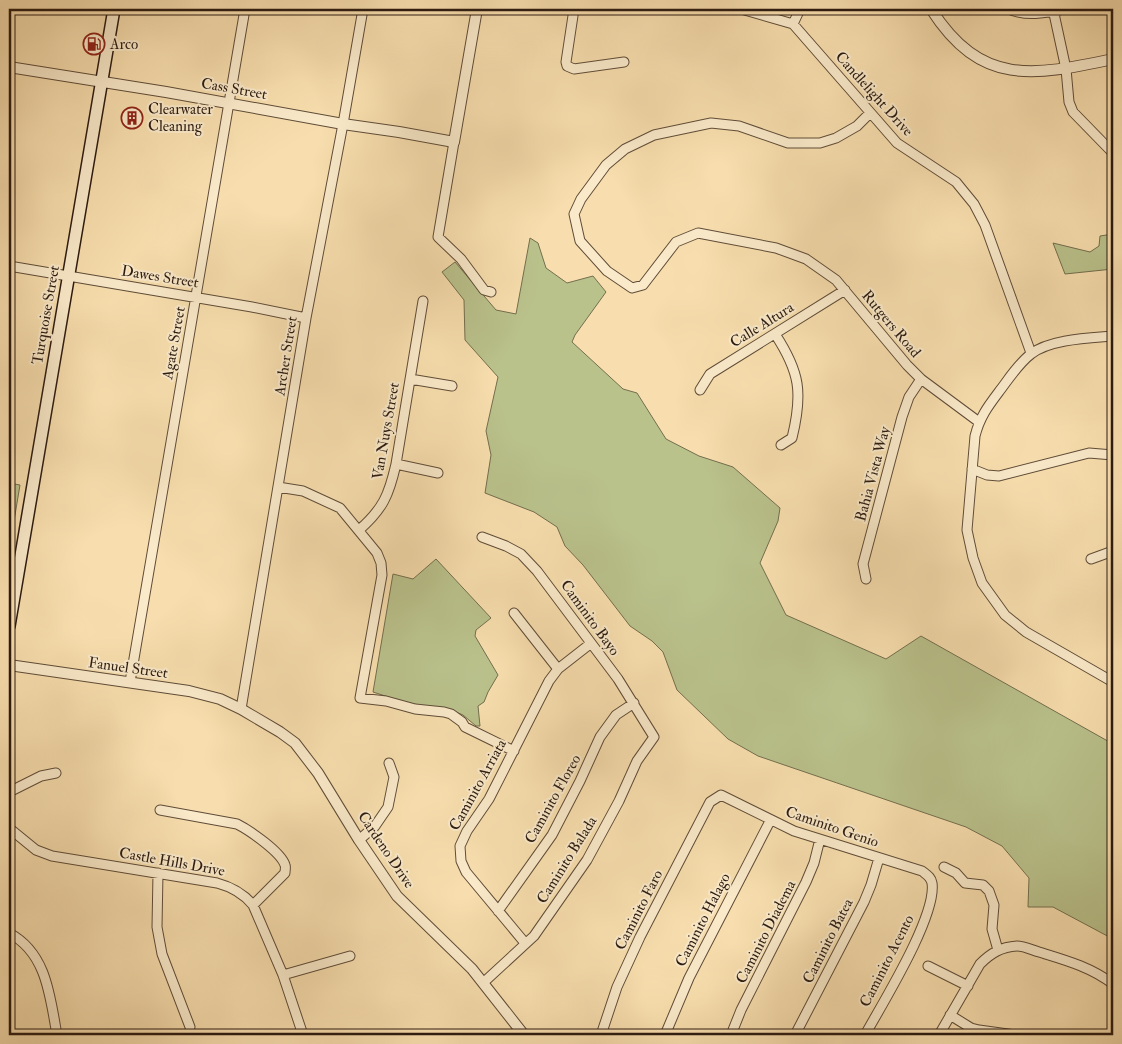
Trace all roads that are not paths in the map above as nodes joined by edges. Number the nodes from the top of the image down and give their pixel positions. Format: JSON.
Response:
{"nodes":[{"id":1,"x":114,"y":9,"type":"edge"},
{"id":2,"x":245,"y":9,"type":"edge"},
{"id":3,"x":363,"y":9,"type":"edge"},
{"id":4,"x":477,"y":9,"type":"edge"},
{"id":5,"x":574,"y":9,"type":"edge"},
{"id":6,"x":742,"y":9,"type":"edge"},
{"id":7,"x":800,"y":9,"type":"edge"},
{"id":8,"x":931,"y":9,"type":"edge"},
{"id":9,"x":1008,"y":9,"type":"edge"},
{"id":10,"x":1064,"y":9,"type":"edge"},
{"id":11,"x":1053,"y":10,"type":"edge"},
{"id":12,"x":793,"y":24,"type":"junction"},
{"id":13,"x":1113,"y":59,"type":"edge"},
{"id":14,"x":624,"y":62,"type":"dead end"},
{"id":15,"x":9,"y":67,"type":"edge"},
{"id":16,"x":1066,"y":69,"type":"junction"},
{"id":17,"x":102,"y":82,"type":"junction"},
{"id":18,"x":229,"y":104,"type":"junction"},
{"id":19,"x":870,"y":113,"type":"junction"},
{"id":20,"x":343,"y":124,"type":"junction"},
{"id":21,"x":454,"y":142,"type":"junction"},
{"id":22,"x":1113,"y":153,"type":"edge"},
{"id":23,"x":9,"y":266,"type":"edge"},
{"id":24,"x":68,"y":276,"type":"junction"},
{"id":25,"x":845,"y":290,"type":"junction"},
{"id":26,"x":491,"y":292,"type":"dead end"},
{"id":27,"x":196,"y":297,"type":"junction"},
{"id":28,"x":423,"y":301,"type":"dead end"},
{"id":29,"x":306,"y":318,"type":"junction"},
{"id":30,"x":775,"y":334,"type":"junction"},
{"id":31,"x":1113,"y":336,"type":"edge"},
{"id":32,"x":1031,"y":354,"type":"junction"},
{"id":33,"x":410,"y":379,"type":"junction"},
{"id":34,"x":921,"y":379,"type":"junction"},
{"id":35,"x":452,"y":386,"type":"dead end"},
{"id":36,"x":700,"y":390,"type":"dead end"},
{"id":37,"x":979,"y":422,"type":"junction"},
{"id":38,"x":781,"y":445,"type":"dead end"},
{"id":39,"x":1113,"y":455,"type":"edge"},
{"id":40,"x":396,"y":464,"type":"junction"},
{"id":41,"x":972,"y":469,"type":"junction"},
{"id":42,"x":438,"y":473,"type":"dead end"},
{"id":43,"x":278,"y":487,"type":"junction"},
{"id":44,"x":358,"y":530,"type":"junction"},
{"id":45,"x":482,"y":537,"type":"dead end"},
{"id":46,"x":1113,"y":552,"type":"edge"},
{"id":47,"x":1091,"y":559,"type":"dead end"},
{"id":48,"x":866,"y":579,"type":"dead end"},
{"id":49,"x":514,"y":613,"type":"dead end"},
{"id":50,"x":9,"y":626,"type":"edge"},
{"id":51,"x":590,"y":644,"type":"junction"},
{"id":52,"x":9,"y":665,"type":"edge"},
{"id":53,"x":558,"y":669,"type":"junction"},
{"id":54,"x":130,"y":682,"type":"junction"},
{"id":55,"x":1113,"y":682,"type":"edge"},
{"id":56,"x":634,"y":703,"type":"junction"},
{"id":57,"x":241,"y":709,"type":"junction"},
{"id":58,"x":654,"y":737,"type":"joint"},
{"id":59,"x":514,"y":751,"type":"junction"},
{"id":60,"x":389,"y":763,"type":"dead end"},
{"id":61,"x":56,"y":773,"type":"dead end"},
{"id":62,"x":9,"y":792,"type":"edge"},
{"id":63,"x":710,"y":802,"type":"joint"},
{"id":64,"x":160,"y":810,"type":"dead end"},
{"id":65,"x":770,"y":820,"type":"junction"},
{"id":66,"x":9,"y":828,"type":"edge"},
{"id":67,"x":820,"y":839,"type":"junction"},
{"id":68,"x":359,"y":840,"type":"junction"},
{"id":69,"x":879,"y":858,"type":"junction"},
{"id":70,"x":944,"y":867,"type":"dead end"},
{"id":71,"x":922,"y":871,"type":"joint"},
{"id":72,"x":158,"y":873,"type":"junction"},
{"id":73,"x":253,"y":905,"type":"junction"},
{"id":74,"x":498,"y":911,"type":"junction"},
{"id":75,"x":9,"y":933,"type":"edge"},
{"id":76,"x":525,"y":943,"type":"junction"},
{"id":77,"x":998,"y":950,"type":"junction"},
{"id":78,"x":350,"y":956,"type":"dead end"},
{"id":79,"x":928,"y":966,"type":"dead end"},
{"id":80,"x":283,"y":975,"type":"junction"},
{"id":81,"x":483,"y":983,"type":"junction"},
{"id":82,"x":1113,"y":984,"type":"edge"},
{"id":83,"x":968,"y":986,"type":"junction"},
{"id":84,"x":950,"y":1014,"type":"junction"},
{"id":85,"x":190,"y":1027,"type":"dead end"},
{"id":86,"x":57,"y":1035,"type":"edge"},
{"id":87,"x":303,"y":1035,"type":"edge"},
{"id":88,"x":524,"y":1035,"type":"edge"},
{"id":89,"x":601,"y":1035,"type":"edge"},
{"id":90,"x":665,"y":1035,"type":"edge"},
{"id":91,"x":731,"y":1035,"type":"edge"},
{"id":92,"x":795,"y":1035,"type":"edge"},
{"id":93,"x":865,"y":1035,"type":"edge"},
{"id":94,"x":939,"y":1035,"type":"edge"},
{"id":95,"x":1015,"y":1035,"type":"edge"}],
"edges":[{"from":1,"to":17,"type":"main road","name":"Turquoise Street"},
{"from":2,"to":18,"type":"street","name":"Agate Street"},
{"from":3,"to":20,"type":"street","name":"Archer Street"},
{"from":4,"to":21,"type":"street"},
{"from":5,"to":14,"type":"street"},
{"from":6,"to":12,"type":"street"},
{"from":7,"to":12,"type":"street"},
{"from":8,"to":16,"type":"street"},
{"from":9,"to":11,"type":"street"},
{"from":10,"to":11,"type":"street"},
{"from":11,"to":16,"type":"street"},
{"from":12,"to":19,"type":"street","name":"Candlelight Drive"},
{"from":13,"to":16,"type":"street"},
{"from":15,"to":17,"type":"street","name":"Cass Street"},
{"from":16,"to":22,"type":"street"},
{"from":17,"to":18,"type":"street","name":"Cass Street"},
{"from":17,"to":24,"type":"main road","name":"Turquoise Street"},
{"from":18,"to":20,"type":"street","name":"Cass Street"},
{"from":18,"to":27,"type":"street","name":"Agate Street"},
{"from":19,"to":25,"type":"street","name":"Rutgers Road"},
{"from":19,"to":32,"type":"street","name":"Candlelight Drive"},
{"from":20,"to":21,"type":"street","name":"Cass Street"},
{"from":20,"to":29,"type":"street","name":"Archer Street"},
{"from":21,"to":26,"type":"street"},
{"from":23,"to":24,"type":"street","name":"Dawes Street"},
{"from":24,"to":27,"type":"street","name":"Dawes Street"},
{"from":24,"to":50,"type":"main road","name":"Turquoise Street"},
{"from":25,"to":30,"type":"street","name":"Calle Altura"},
{"from":25,"to":34,"type":"street","name":"Rutgers Road"},
{"from":27,"to":29,"type":"street","name":"Dawes Street"},
{"from":27,"to":54,"type":"street","name":"Agate Street"},
{"from":28,"to":33,"type":"street","name":"Van Nuys Street"},
{"from":29,"to":43,"type":"street","name":"Archer Street"},
{"from":30,"to":36,"type":"street","name":"Calle Altura"},
{"from":30,"to":38,"type":"street"},
{"from":31,"to":32,"type":"street"},
{"from":32,"to":37,"type":"street"},
{"from":33,"to":35,"type":"street"},
{"from":33,"to":40,"type":"street","name":"Van Nuys Street"},
{"from":34,"to":37,"type":"street","name":"Rutgers Road"},
{"from":34,"to":48,"type":"street","name":"Bahia Vista Way"},
{"from":37,"to":41,"type":"street"},
{"from":39,"to":41,"type":"street"},
{"from":40,"to":42,"type":"street"},
{"from":40,"to":44,"type":"street","name":"Van Nuys Street"},
{"from":41,"to":55,"type":"street"},
{"from":43,"to":44,"type":"street"},
{"from":43,"to":57,"type":"street","name":"Archer Street"},
{"from":44,"to":59,"type":"street"},
{"from":45,"to":51,"type":"street","name":"Caminito Bayo"},
{"from":46,"to":47,"type":"street"},
{"from":49,"to":53,"type":"street"},
{"from":51,"to":53,"type":"street","name":"Caminito Arriata"},
{"from":51,"to":56,"type":"street","name":"Caminito Bayo"},
{"from":52,"to":54,"type":"street","name":"Fanuel Street"},
{"from":53,"to":59,"type":"street","name":"Caminito Arriata"},
{"from":54,"to":57,"type":"street","name":"Fanuel Street"},
{"from":56,"to":58,"type":"street","name":"Caminito Bayo"},
{"from":56,"to":74,"type":"street","name":"Caminito Floreo"},
{"from":57,"to":68,"type":"street","name":"Cardeno Drive"},
{"from":58,"to":76,"type":"street","name":"Caminito Balada"},
{"from":59,"to":74,"type":"street","name":"Caminito Arriata"},
{"from":60,"to":68,"type":"street"},
{"from":61,"to":62,"type":"street"},
{"from":63,"to":65,"type":"street","name":"Caminito Genio"},
{"from":63,"to":89,"type":"street","name":"Caminito Faro"},
{"from":64,"to":73,"type":"street"},
{"from":65,"to":67,"type":"street","name":"Caminito Genio"},
{"from":65,"to":90,"type":"street","name":"Caminito Halago"},
{"from":66,"to":72,"type":"street","name":"Castle Hills Drive"},
{"from":67,"to":69,"type":"street","name":"Caminito Genio"},
{"from":67,"to":91,"type":"street","name":"Caminito Diadema"},
{"from":68,"to":81,"type":"street","name":"Cardeno Drive"},
{"from":69,"to":71,"type":"street","name":"Caminito Genio"},
{"from":69,"to":92,"type":"street","name":"Caminito Batea"},
{"from":70,"to":77,"type":"street"},
{"from":71,"to":93,"type":"street","name":"Caminito Acento"},
{"from":72,"to":73,"type":"street","name":"Castle Hills Drive"},
{"from":72,"to":85,"type":"street"},
{"from":73,"to":80,"type":"street","name":"Castle Hills Drive"},
{"from":74,"to":76,"type":"street","name":"Caminito Arriata"},
{"from":75,"to":86,"type":"street"},
{"from":76,"to":81,"type":"street","name":"Caminito Balada"},
{"from":77,"to":82,"type":"street"},
{"from":77,"to":83,"type":"street"},
{"from":78,"to":80,"type":"street"},
{"from":79,"to":83,"type":"street"},
{"from":80,"to":87,"type":"street","name":"Castle Hills Drive"},
{"from":81,"to":88,"type":"street","name":"Cardeno Drive"},
{"from":83,"to":84,"type":"street"},
{"from":84,"to":94,"type":"street"},
{"from":84,"to":95,"type":"street"}]}
